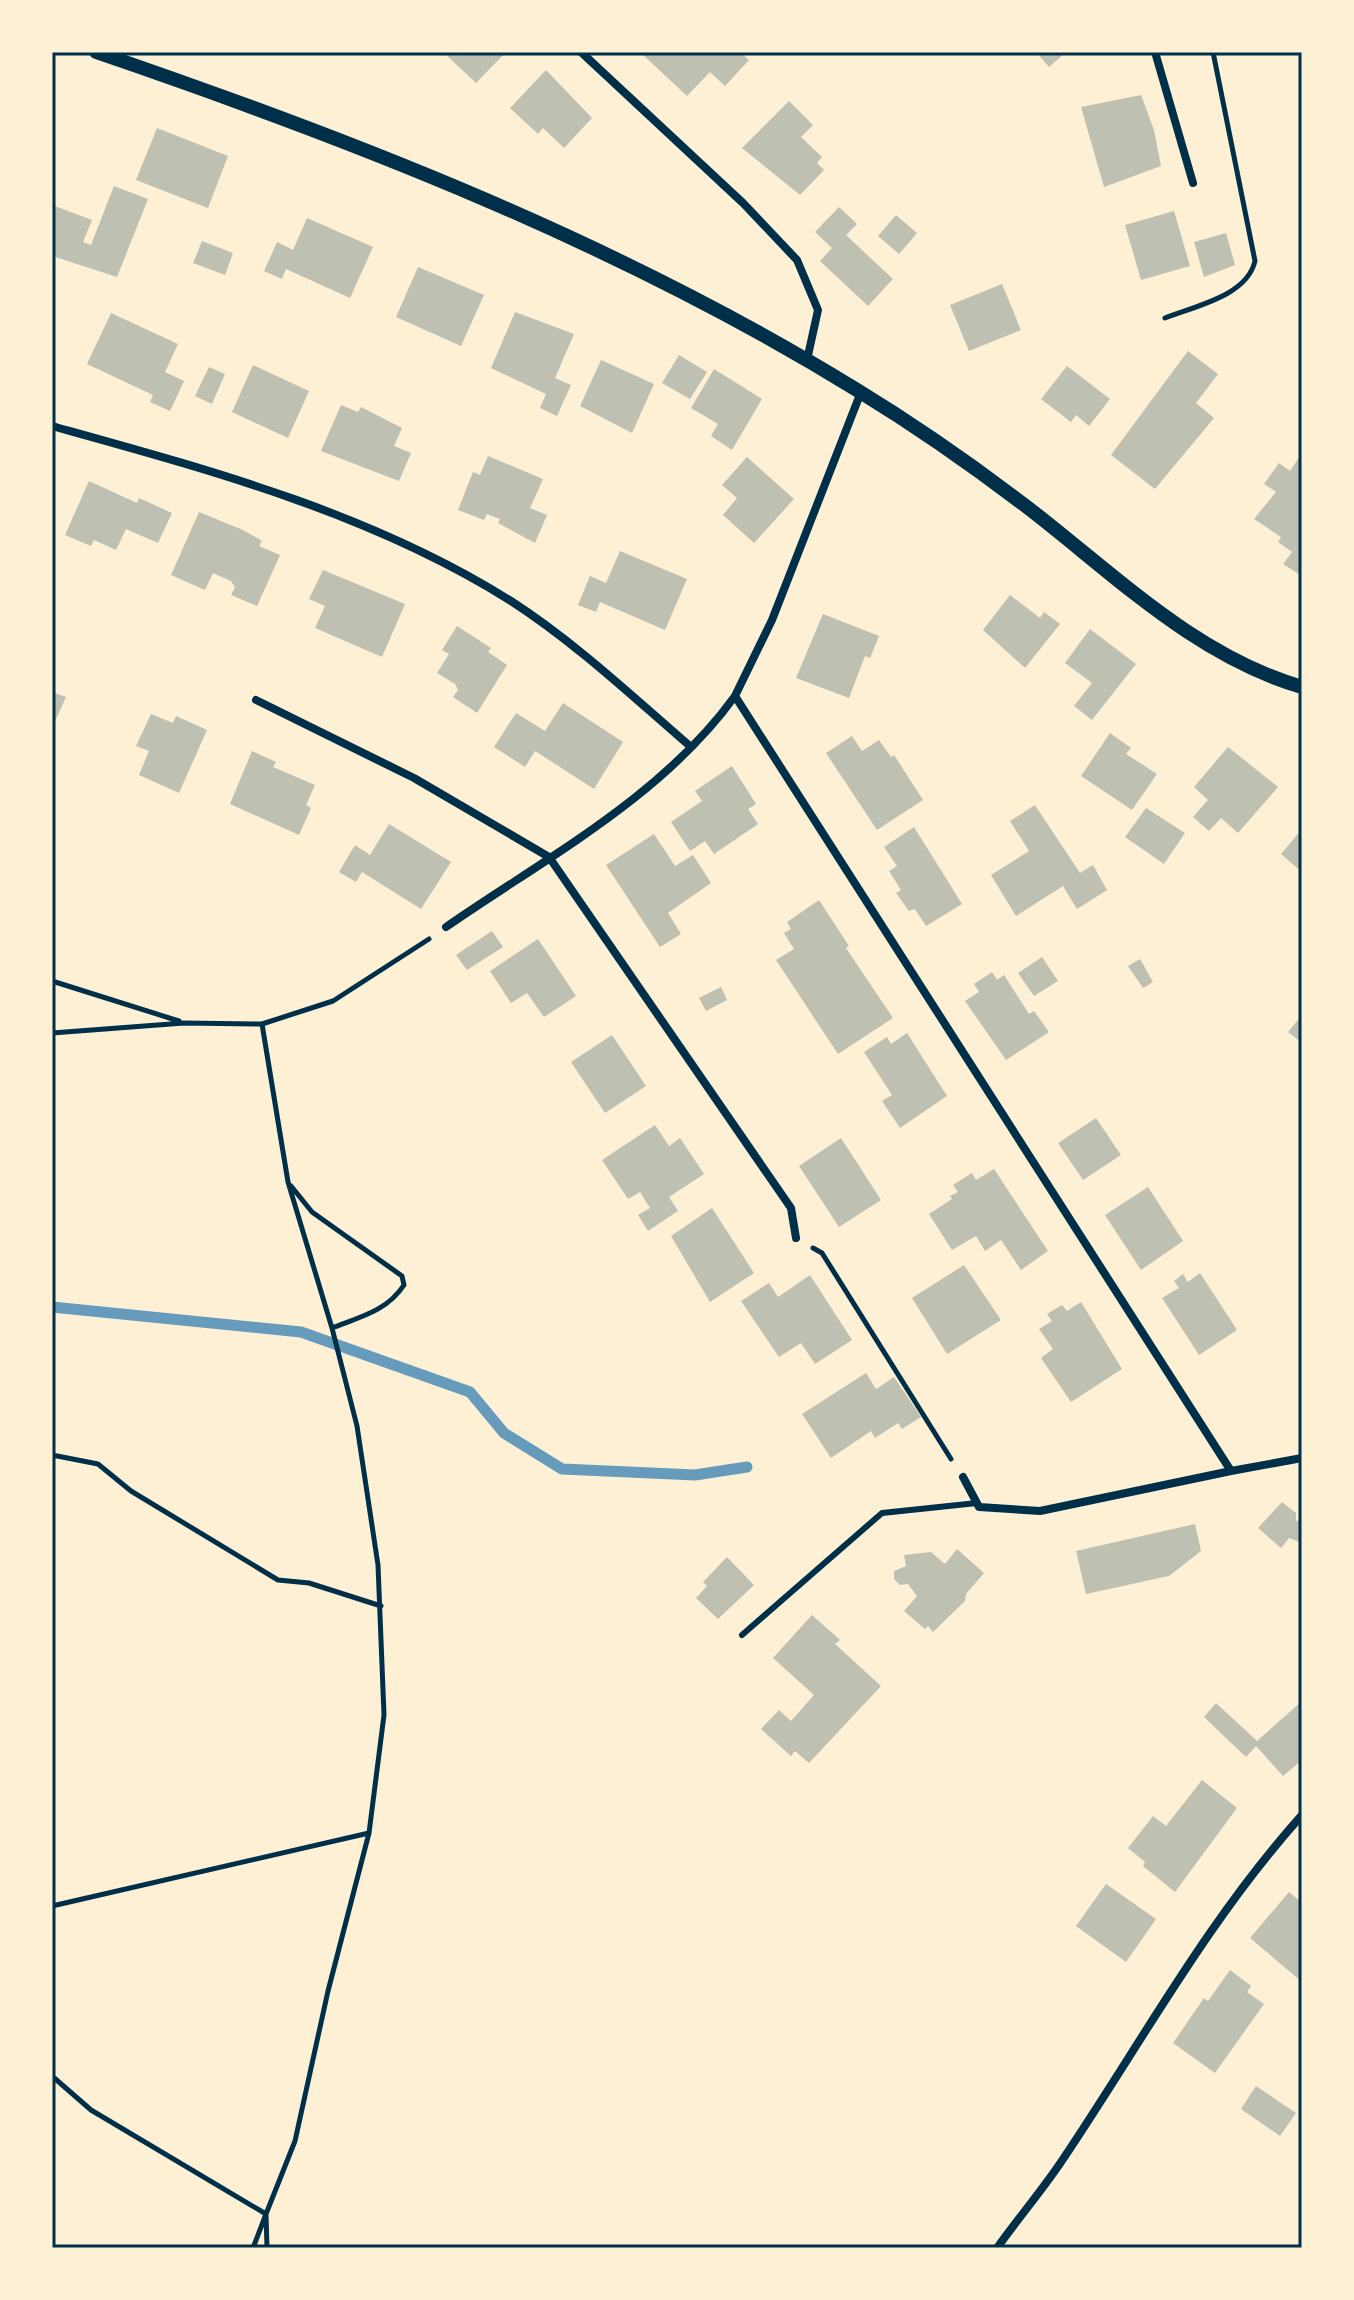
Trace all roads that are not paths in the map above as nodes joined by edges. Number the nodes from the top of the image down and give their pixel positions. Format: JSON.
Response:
{"nodes":[{"id":1,"x":96,"y":52,"type":"edge"},
{"id":2,"x":581,"y":52,"type":"edge"},
{"id":3,"x":1155,"y":52,"type":"edge"},
{"id":4,"x":1193,"y":183,"type":"dead end"},
{"id":5,"x":807,"y":360,"type":"junction"},
{"id":6,"x":861,"y":392,"type":"junction"},
{"id":7,"x":52,"y":426,"type":"edge"},
{"id":8,"x":1302,"y":687,"type":"edge"},
{"id":9,"x":735,"y":696,"type":"junction"},
{"id":10,"x":256,"y":700,"type":"dead end"},
{"id":11,"x":691,"y":747,"type":"junction"},
{"id":12,"x":549,"y":857,"type":"junction"},
{"id":13,"x":446,"y":927,"type":"road end"},
{"id":14,"x":796,"y":1238,"type":"dead end"},
{"id":15,"x":1302,"y":1458,"type":"edge"},
{"id":16,"x":1231,"y":1471,"type":"junction"},
{"id":17,"x":963,"y":1477,"type":"road end"},
{"id":18,"x":977,"y":1503,"type":"junction"},
{"id":19,"x":742,"y":1635,"type":"dead end"},
{"id":20,"x":1302,"y":1815,"type":"edge"},
{"id":21,"x":997,"y":2248,"type":"edge"}],
"edges":[{"from":1,"to":5,"type":"street"},
{"from":2,"to":5,"type":"street"},
{"from":3,"to":4,"type":"street"},
{"from":5,"to":6,"type":"street"},
{"from":6,"to":8,"type":"street"},
{"from":6,"to":9,"type":"street"},
{"from":7,"to":11,"type":"street"},
{"from":9,"to":11,"type":"street"},
{"from":9,"to":16,"type":"street"},
{"from":10,"to":12,"type":"street"},
{"from":11,"to":12,"type":"street"},
{"from":12,"to":13,"type":"street"},
{"from":12,"to":14,"type":"street"},
{"from":15,"to":16,"type":"street"},
{"from":16,"to":18,"type":"street"},
{"from":17,"to":18,"type":"street"},
{"from":18,"to":19,"type":"lane"},
{"from":20,"to":21,"type":"street"}]}
